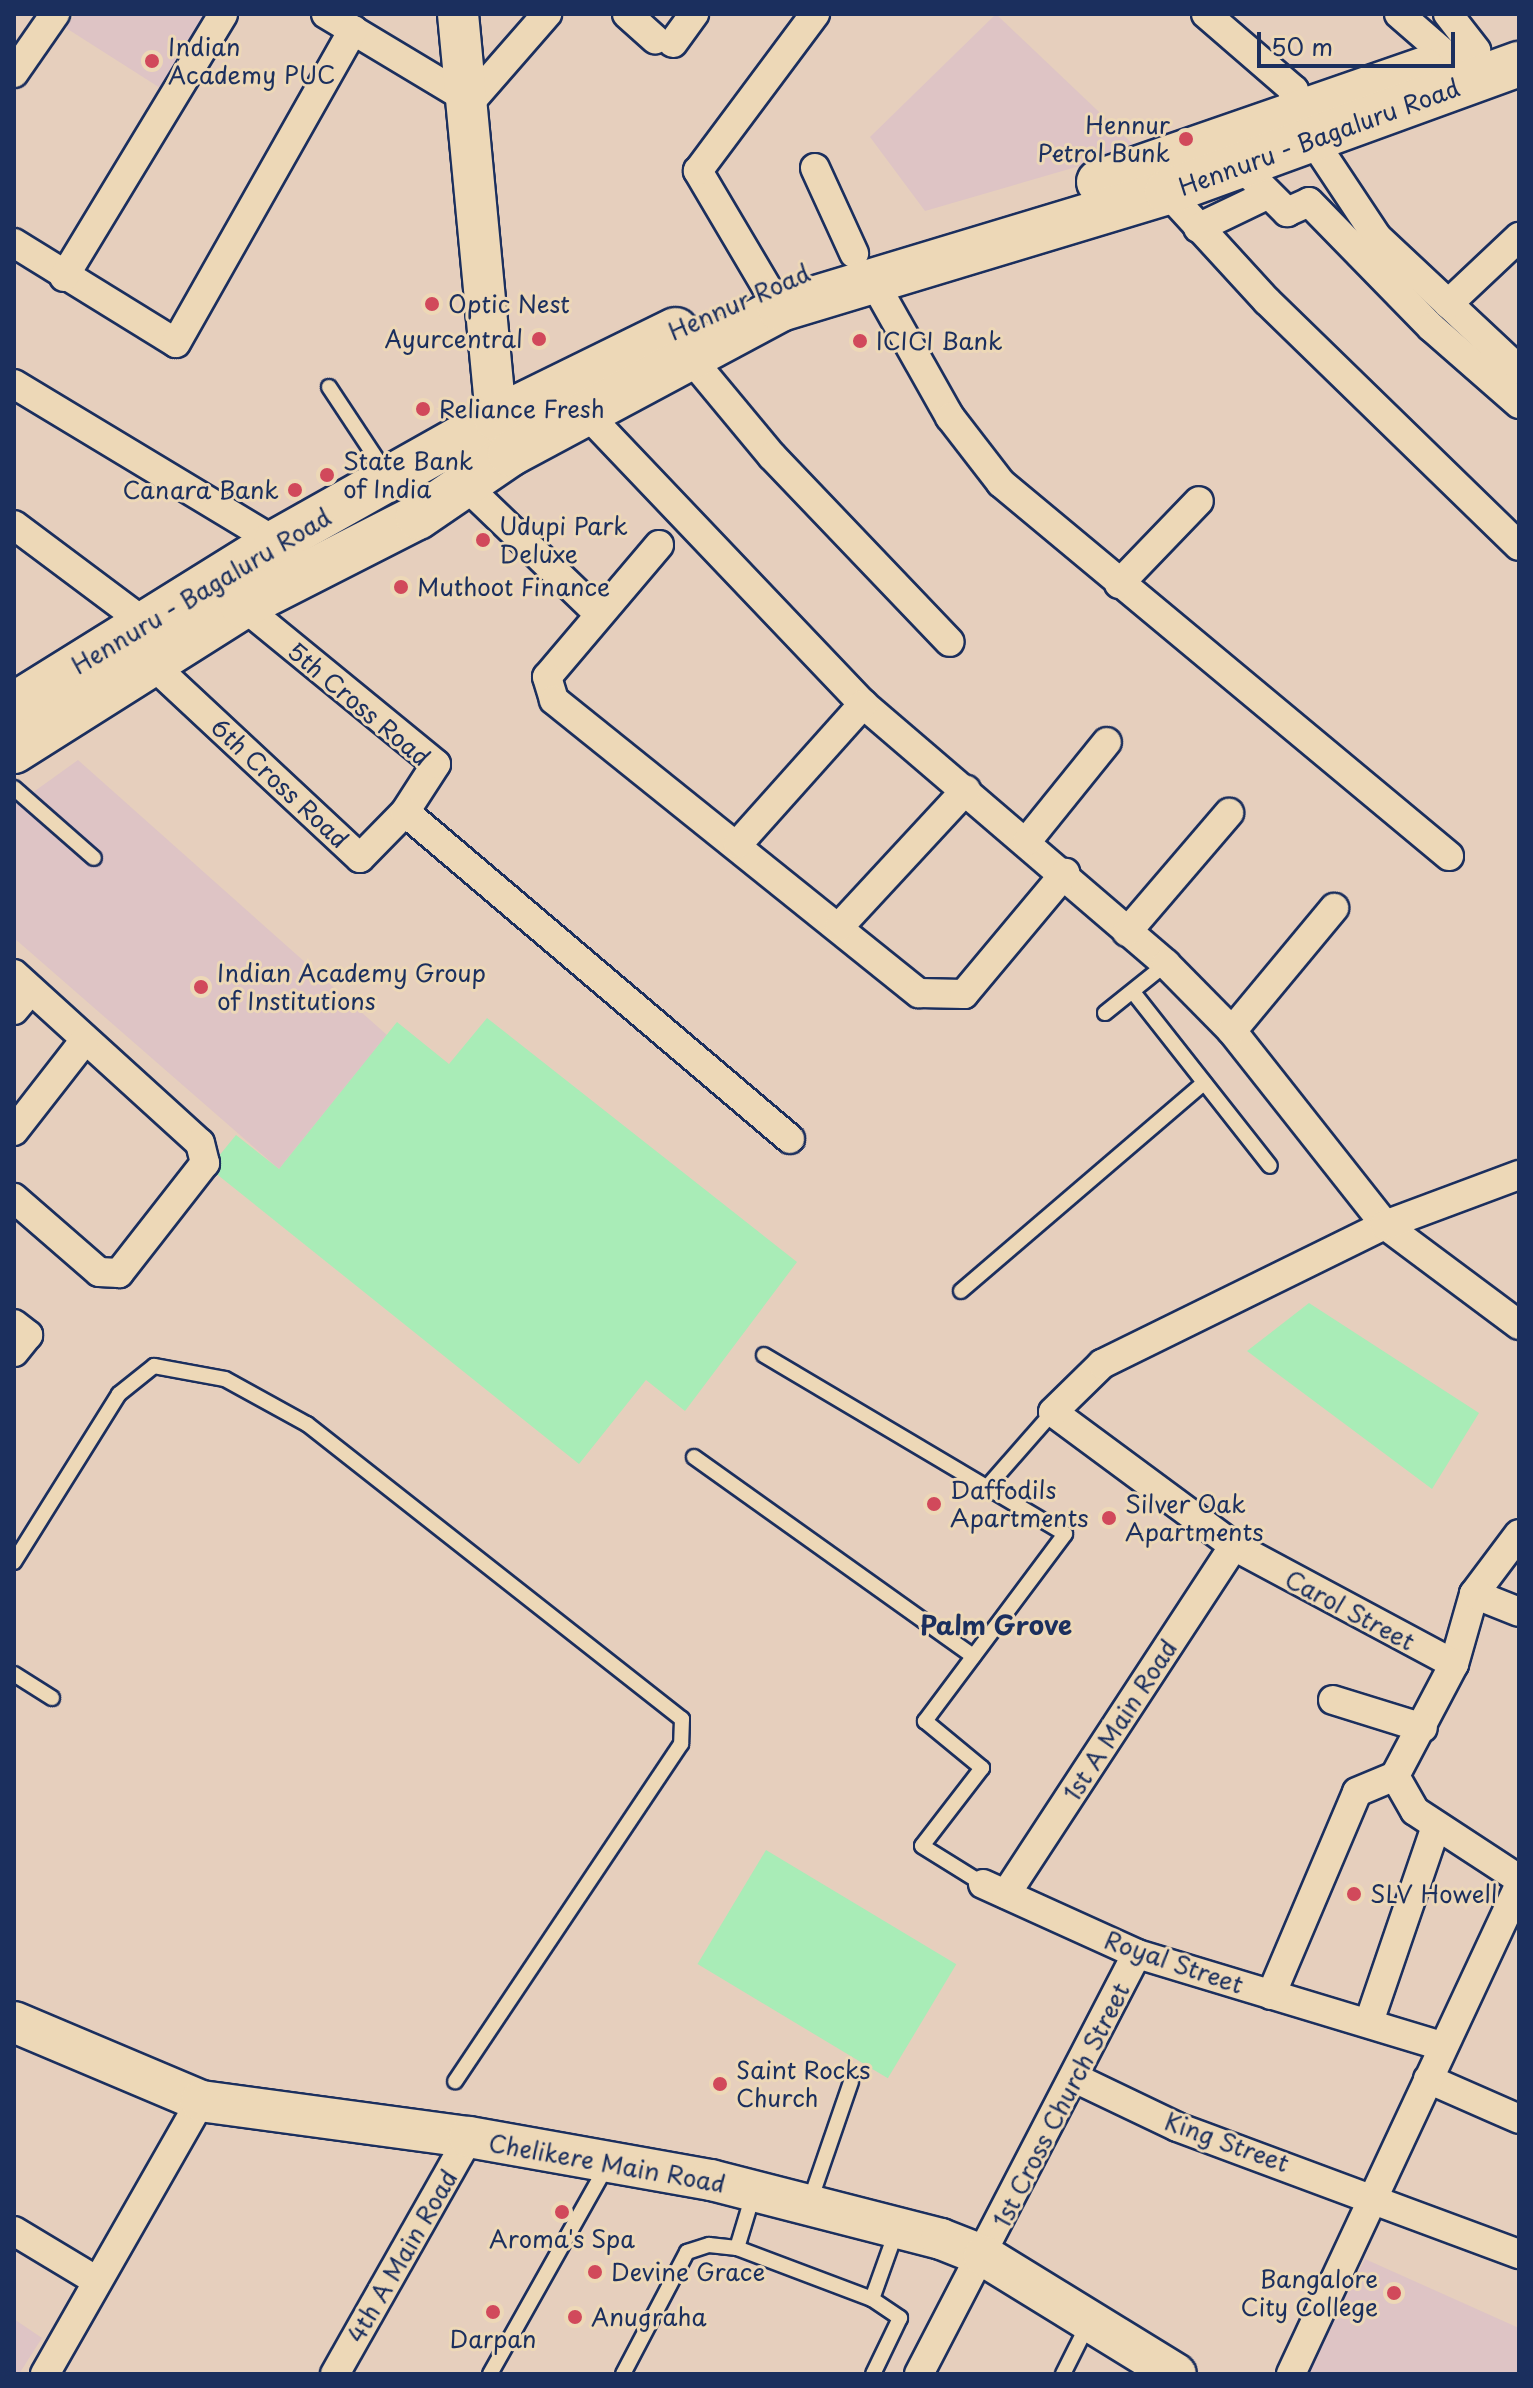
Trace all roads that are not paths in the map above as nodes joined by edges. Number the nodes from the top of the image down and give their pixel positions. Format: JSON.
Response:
{"nodes":[{"id":1,"x":55,"y":14,"type":"edge"},
{"id":2,"x":223,"y":14,"type":"edge"},
{"id":3,"x":326,"y":14,"type":"edge"},
{"id":4,"x":458,"y":14,"type":"edge"},
{"id":5,"x":547,"y":14,"type":"edge"},
{"id":6,"x":627,"y":14,"type":"edge"},
{"id":7,"x":694,"y":14,"type":"edge"},
{"id":8,"x":815,"y":14,"type":"edge"},
{"id":9,"x":1206,"y":14,"type":"edge"},
{"id":10,"x":1399,"y":14,"type":"edge"},
{"id":11,"x":1448,"y":14,"type":"edge"},
{"id":12,"x":353,"y":30,"type":"junction"},
{"id":13,"x":1519,"y":34,"type":"edge"},
{"id":14,"x":1465,"y":56,"type":"junction"},
{"id":15,"x":1519,"y":64,"type":"edge"},
{"id":16,"x":14,"y":73,"type":"edge"},
{"id":17,"x":471,"y":101,"type":"junction"},
{"id":18,"x":1303,"y":128,"type":"junction"},
{"id":19,"x":815,"y":168,"type":"dead end"},
{"id":20,"x":1254,"y":181,"type":"junction"},
{"id":21,"x":1114,"y":192,"type":"junction"},
{"id":22,"x":1167,"y":192,"type":"junction"},
{"id":23,"x":1198,"y":228,"type":"junction"},
{"id":24,"x":1519,"y":237,"type":"edge"},
{"id":25,"x":14,"y":243,"type":"edge"},
{"id":26,"x":862,"y":265,"type":"junction"},
{"id":27,"x":64,"y":277,"type":"junction"},
{"id":28,"x":766,"y":286,"type":"junction"},
{"id":29,"x":1448,"y":304,"type":"junction"},
{"id":30,"x":688,"y":355,"type":"junction"},
{"id":31,"x":1519,"y":370,"type":"edge"},
{"id":32,"x":14,"y":384,"type":"edge"},
{"id":33,"x":329,"y":387,"type":"dead end"},
{"id":34,"x":1519,"y":404,"type":"edge"},
{"id":35,"x":585,"y":412,"type":"junction"},
{"id":36,"x":503,"y":436,"type":"junction"},
{"id":37,"x":390,"y":480,"type":"junction"},
{"id":38,"x":465,"y":485,"type":"junction"},
{"id":39,"x":1199,"y":501,"type":"dead end"},
{"id":40,"x":14,"y":525,"type":"edge"},
{"id":41,"x":276,"y":542,"type":"junction"},
{"id":42,"x":659,"y":545,"type":"dead end"},
{"id":43,"x":1519,"y":546,"type":"edge"},
{"id":44,"x":1119,"y":584,"type":"junction"},
{"id":45,"x":243,"y":606,"type":"junction"},
{"id":46,"x":596,"y":611,"type":"junction"},
{"id":47,"x":145,"y":623,"type":"junction"},
{"id":48,"x":950,"y":642,"type":"dead end"},
{"id":49,"x":153,"y":665,"type":"junction"},
{"id":50,"x":863,"y":704,"type":"junction"},
{"id":51,"x":14,"y":705,"type":"edge"},
{"id":52,"x":1107,"y":742,"type":"dead end"},
{"id":53,"x":14,"y":751,"type":"edge"},
{"id":54,"x":14,"y":788,"type":"edge"},
{"id":55,"x":966,"y":790,"type":"junction"},
{"id":56,"x":405,"y":812,"type":"junction"},
{"id":57,"x":1229,"y":813,"type":"dead end"},
{"id":58,"x":1027,"y":841,"type":"junction"},
{"id":59,"x":738,"y":844,"type":"junction"},
{"id":60,"x":1449,"y":856,"type":"dead end"},
{"id":61,"x":94,"y":858,"type":"dead end"},
{"id":62,"x":1065,"y":873,"type":"junction"},
{"id":63,"x":1334,"y":908,"type":"dead end"},
{"id":64,"x":839,"y":927,"type":"junction"},
{"id":65,"x":1127,"y":932,"type":"junction"},
{"id":66,"x":1166,"y":964,"type":"junction"},
{"id":67,"x":20,"y":991,"type":"edge"},
{"id":68,"x":1133,"y":992,"type":"junction"},
{"id":69,"x":1105,"y":1013,"type":"dead end"},
{"id":70,"x":1232,"y":1031,"type":"junction"},
{"id":71,"x":84,"y":1041,"type":"junction"},
{"id":72,"x":1204,"y":1083,"type":"junction"},
{"id":73,"x":14,"y":1131,"type":"edge"},
{"id":74,"x":790,"y":1139,"type":"dead end"},
{"id":75,"x":1270,"y":1166,"type":"dead end"},
{"id":76,"x":1519,"y":1175,"type":"edge"},
{"id":77,"x":14,"y":1198,"type":"edge"},
{"id":78,"x":1385,"y":1225,"type":"junction"},
{"id":79,"x":961,"y":1291,"type":"dead end"},
{"id":80,"x":1519,"y":1325,"type":"edge"},
{"id":81,"x":764,"y":1355,"type":"dead end"},
{"id":82,"x":1053,"y":1412,"type":"junction"},
{"id":83,"x":694,"y":1457,"type":"dead end"},
{"id":84,"x":988,"y":1486,"type":"junction"},
{"id":85,"x":1519,"y":1534,"type":"edge"},
{"id":86,"x":1234,"y":1546,"type":"junction"},
{"id":87,"x":14,"y":1562,"type":"edge"},
{"id":88,"x":1474,"y":1594,"type":"junction"},
{"id":89,"x":1519,"y":1612,"type":"edge"},
{"id":90,"x":973,"y":1656,"type":"junction"},
{"id":91,"x":1454,"y":1664,"type":"junction"},
{"id":92,"x":14,"y":1674,"type":"edge"},
{"id":93,"x":52,"y":1698,"type":"dead end"},
{"id":94,"x":1333,"y":1700,"type":"dead end"},
{"id":95,"x":1423,"y":1728,"type":"junction"},
{"id":96,"x":1395,"y":1776,"type":"junction"},
{"id":97,"x":1436,"y":1826,"type":"junction"},
{"id":98,"x":1519,"y":1879,"type":"edge"},
{"id":99,"x":1519,"y":1886,"type":"edge"},
{"id":100,"x":995,"y":1889,"type":"junction"},
{"id":101,"x":1137,"y":1954,"type":"junction"},
{"id":102,"x":1271,"y":1995,"type":"junction"},
{"id":103,"x":1370,"y":2019,"type":"junction"},
{"id":104,"x":14,"y":2022,"type":"edge"},
{"id":105,"x":1439,"y":2045,"type":"junction"},
{"id":106,"x":1077,"y":2079,"type":"junction"},
{"id":107,"x":1428,"y":2079,"type":"junction"},
{"id":108,"x":455,"y":2081,"type":"dead end"},
{"id":109,"x":851,"y":2082,"type":"dead end"},
{"id":110,"x":201,"y":2101,"type":"junction"},
{"id":111,"x":1519,"y":2119,"type":"edge"},
{"id":112,"x":469,"y":2137,"type":"junction"},
{"id":113,"x":609,"y":2163,"type":"junction"},
{"id":114,"x":755,"y":2191,"type":"junction"},
{"id":115,"x":1380,"y":2197,"type":"junction"},
{"id":116,"x":808,"y":2205,"type":"junction"},
{"id":117,"x":897,"y":2228,"type":"junction"},
{"id":118,"x":14,"y":2231,"type":"edge"},
{"id":119,"x":737,"y":2248,"type":"junction"},
{"id":120,"x":1519,"y":2254,"type":"edge"},
{"id":121,"x":984,"y":2256,"type":"junction"},
{"id":122,"x":97,"y":2281,"type":"junction"},
{"id":123,"x":872,"y":2299,"type":"junction"},
{"id":124,"x":1090,"y":2321,"type":"junction"},
{"id":125,"x":45,"y":2374,"type":"edge"},
{"id":126,"x":335,"y":2374,"type":"edge"},
{"id":127,"x":490,"y":2374,"type":"edge"},
{"id":128,"x":623,"y":2374,"type":"edge"},
{"id":129,"x":873,"y":2374,"type":"edge"},
{"id":130,"x":919,"y":2374,"type":"edge"},
{"id":131,"x":1063,"y":2374,"type":"edge"},
{"id":132,"x":1174,"y":2374,"type":"edge"},
{"id":133,"x":1291,"y":2374,"type":"edge"}],
"edges":[{"from":1,"to":16,"type":"street"},
{"from":2,"to":27,"type":"street"},
{"from":3,"to":12,"type":"street"},
{"from":4,"to":17,"type":"street"},
{"from":5,"to":17,"type":"street"},
{"from":6,"to":7,"type":"street"},
{"from":8,"to":28,"type":"street"},
{"from":9,"to":18,"type":"street"},
{"from":10,"to":14,"type":"street"},
{"from":11,"to":14,"type":"street"},
{"from":12,"to":17,"type":"street"},
{"from":12,"to":27,"type":"street"},
{"from":13,"to":14,"type":"main road","name":"Hennuru - Bagaluru Road"},
{"from":14,"to":18,"type":"main road","name":"Hennuru - Bagaluru Road"},
{"from":15,"to":18,"type":"main road","name":"Hennuru - Bagaluru Road"},
{"from":17,"to":36,"type":"street"},
{"from":18,"to":20,"type":"main road","name":"Hennuru - Bagaluru Road"},
{"from":18,"to":21,"type":"main road","name":"Hennuru - Bagaluru Road"},
{"from":18,"to":29,"type":"street"},
{"from":19,"to":26,"type":"street"},
{"from":20,"to":22,"type":"main road","name":"Hennuru - Bagaluru Road"},
{"from":20,"to":23,"type":"street"},
{"from":20,"to":34,"type":"street"},
{"from":21,"to":22,"type":"main road","name":"Hennuru - Bagaluru Road"},
{"from":21,"to":26,"type":"main road","name":"Hennur Road"},
{"from":22,"to":23,"type":"street"},
{"from":23,"to":43,"type":"street"},
{"from":24,"to":29,"type":"street"},
{"from":25,"to":27,"type":"street"},
{"from":26,"to":28,"type":"main road","name":"Hennur Road"},
{"from":26,"to":30,"type":"main road"},
{"from":26,"to":44,"type":"street"},
{"from":28,"to":36,"type":"main road","name":"Hennur Road"},
{"from":29,"to":31,"type":"street"},
{"from":30,"to":35,"type":"main road"},
{"from":30,"to":48,"type":"street"},
{"from":32,"to":41,"type":"street"},
{"from":33,"to":37,"type":"lane"},
{"from":35,"to":36,"type":"main road"},
{"from":35,"to":50,"type":"street"},
{"from":36,"to":37,"type":"main road","name":"Hennur Road"},
{"from":36,"to":38,"type":"main road","name":"Hennuru - Bagaluru Road"},
{"from":37,"to":41,"type":"main road","name":"Hennuru - Bagaluru Road"},
{"from":38,"to":45,"type":"main road","name":"Hennuru - Bagaluru Road"},
{"from":38,"to":46,"type":"street"},
{"from":39,"to":44,"type":"street"},
{"from":40,"to":47,"type":"street"},
{"from":41,"to":47,"type":"main road","name":"Hennuru - Bagaluru Road"},
{"from":42,"to":46,"type":"street"},
{"from":44,"to":60,"type":"street"},
{"from":45,"to":49,"type":"main road","name":"Hennuru - Bagaluru Road"},
{"from":45,"to":56,"type":"street","name":"5th Cross Road"},
{"from":46,"to":59,"type":"street"},
{"from":47,"to":51,"type":"main road","name":"Hennuru - Bagaluru Road"},
{"from":49,"to":53,"type":"main road","name":"Hennuru - Bagaluru Road"},
{"from":49,"to":56,"type":"street","name":"6th Cross Road"},
{"from":50,"to":55,"type":"street"},
{"from":50,"to":59,"type":"street"},
{"from":52,"to":58,"type":"street"},
{"from":54,"to":61,"type":"lane"},
{"from":55,"to":58,"type":"street"},
{"from":55,"to":64,"type":"street"},
{"from":56,"to":74,"type":"street"},
{"from":57,"to":65,"type":"street"},
{"from":58,"to":62,"type":"street"},
{"from":59,"to":64,"type":"street"},
{"from":62,"to":64,"type":"street"},
{"from":62,"to":65,"type":"street"},
{"from":63,"to":70,"type":"street"},
{"from":65,"to":66,"type":"street"},
{"from":66,"to":68,"type":"lane"},
{"from":66,"to":70,"type":"street"},
{"from":67,"to":71,"type":"street"},
{"from":68,"to":69,"type":"lane"},
{"from":68,"to":72,"type":"lane"},
{"from":70,"to":78,"type":"street"},
{"from":71,"to":73,"type":"street"},
{"from":71,"to":77,"type":"street"},
{"from":72,"to":75,"type":"lane"},
{"from":72,"to":79,"type":"lane"},
{"from":76,"to":78,"type":"street"},
{"from":78,"to":80,"type":"street"},
{"from":78,"to":82,"type":"street"},
{"from":81,"to":84,"type":"lane"},
{"from":82,"to":84,"type":"lane"},
{"from":82,"to":86,"type":"street","name":"Carol Street"},
{"from":83,"to":90,"type":"lane"},
{"from":84,"to":90,"type":"lane"},
{"from":85,"to":88,"type":"street"},
{"from":86,"to":91,"type":"street","name":"Carol Street"},
{"from":86,"to":100,"type":"street","name":"1st A Main Road"},
{"from":87,"to":108,"type":"lane"},
{"from":88,"to":89,"type":"street"},
{"from":88,"to":91,"type":"street"},
{"from":90,"to":100,"type":"lane","name":"Royal Street"},
{"from":91,"to":95,"type":"street"},
{"from":92,"to":93,"type":"lane"},
{"from":94,"to":95,"type":"street"},
{"from":95,"to":96,"type":"street"},
{"from":96,"to":97,"type":"street"},
{"from":96,"to":102,"type":"street"},
{"from":97,"to":98,"type":"street"},
{"from":97,"to":103,"type":"street"},
{"from":99,"to":105,"type":"street"},
{"from":100,"to":101,"type":"street","name":"Royal Street"},
{"from":101,"to":102,"type":"street","name":"Royal Street"},
{"from":101,"to":106,"type":"street","name":"1st Cross Church Street"},
{"from":102,"to":103,"type":"street","name":"Royal Street"},
{"from":103,"to":105,"type":"street","name":"Royal Street"},
{"from":104,"to":110,"type":"street","name":"Chelikere Main Road"},
{"from":105,"to":107,"type":"street"},
{"from":106,"to":115,"type":"street","name":"King Street"},
{"from":106,"to":121,"type":"street","name":"1st Cross Church Street"},
{"from":107,"to":111,"type":"street"},
{"from":107,"to":115,"type":"street"},
{"from":109,"to":116,"type":"lane"},
{"from":110,"to":112,"type":"street","name":"Chelikere Main Road"},
{"from":110,"to":122,"type":"street"},
{"from":112,"to":113,"type":"street","name":"Chelikere Main Road"},
{"from":112,"to":126,"type":"street","name":"4th A Main Road"},
{"from":113,"to":114,"type":"street","name":"Chelikere Main Road"},
{"from":113,"to":127,"type":"lane"},
{"from":114,"to":116,"type":"street","name":"Chelikere Main Road"},
{"from":114,"to":119,"type":"lane"},
{"from":115,"to":120,"type":"street","name":"King Street"},
{"from":115,"to":133,"type":"street"},
{"from":116,"to":117,"type":"street","name":"Chelikere Main Road"},
{"from":117,"to":121,"type":"street","name":"Chelikere Main Road"},
{"from":117,"to":123,"type":"lane"},
{"from":118,"to":122,"type":"street"},
{"from":119,"to":123,"type":"lane"},
{"from":119,"to":128,"type":"lane"},
{"from":121,"to":124,"type":"street","name":"Chelikere Main Road"},
{"from":121,"to":130,"type":"street","name":"1st Cross Church Street"},
{"from":122,"to":125,"type":"street"},
{"from":123,"to":129,"type":"lane"},
{"from":124,"to":131,"type":"lane"},
{"from":124,"to":132,"type":"street","name":"Chelikere Main Road"}]}
